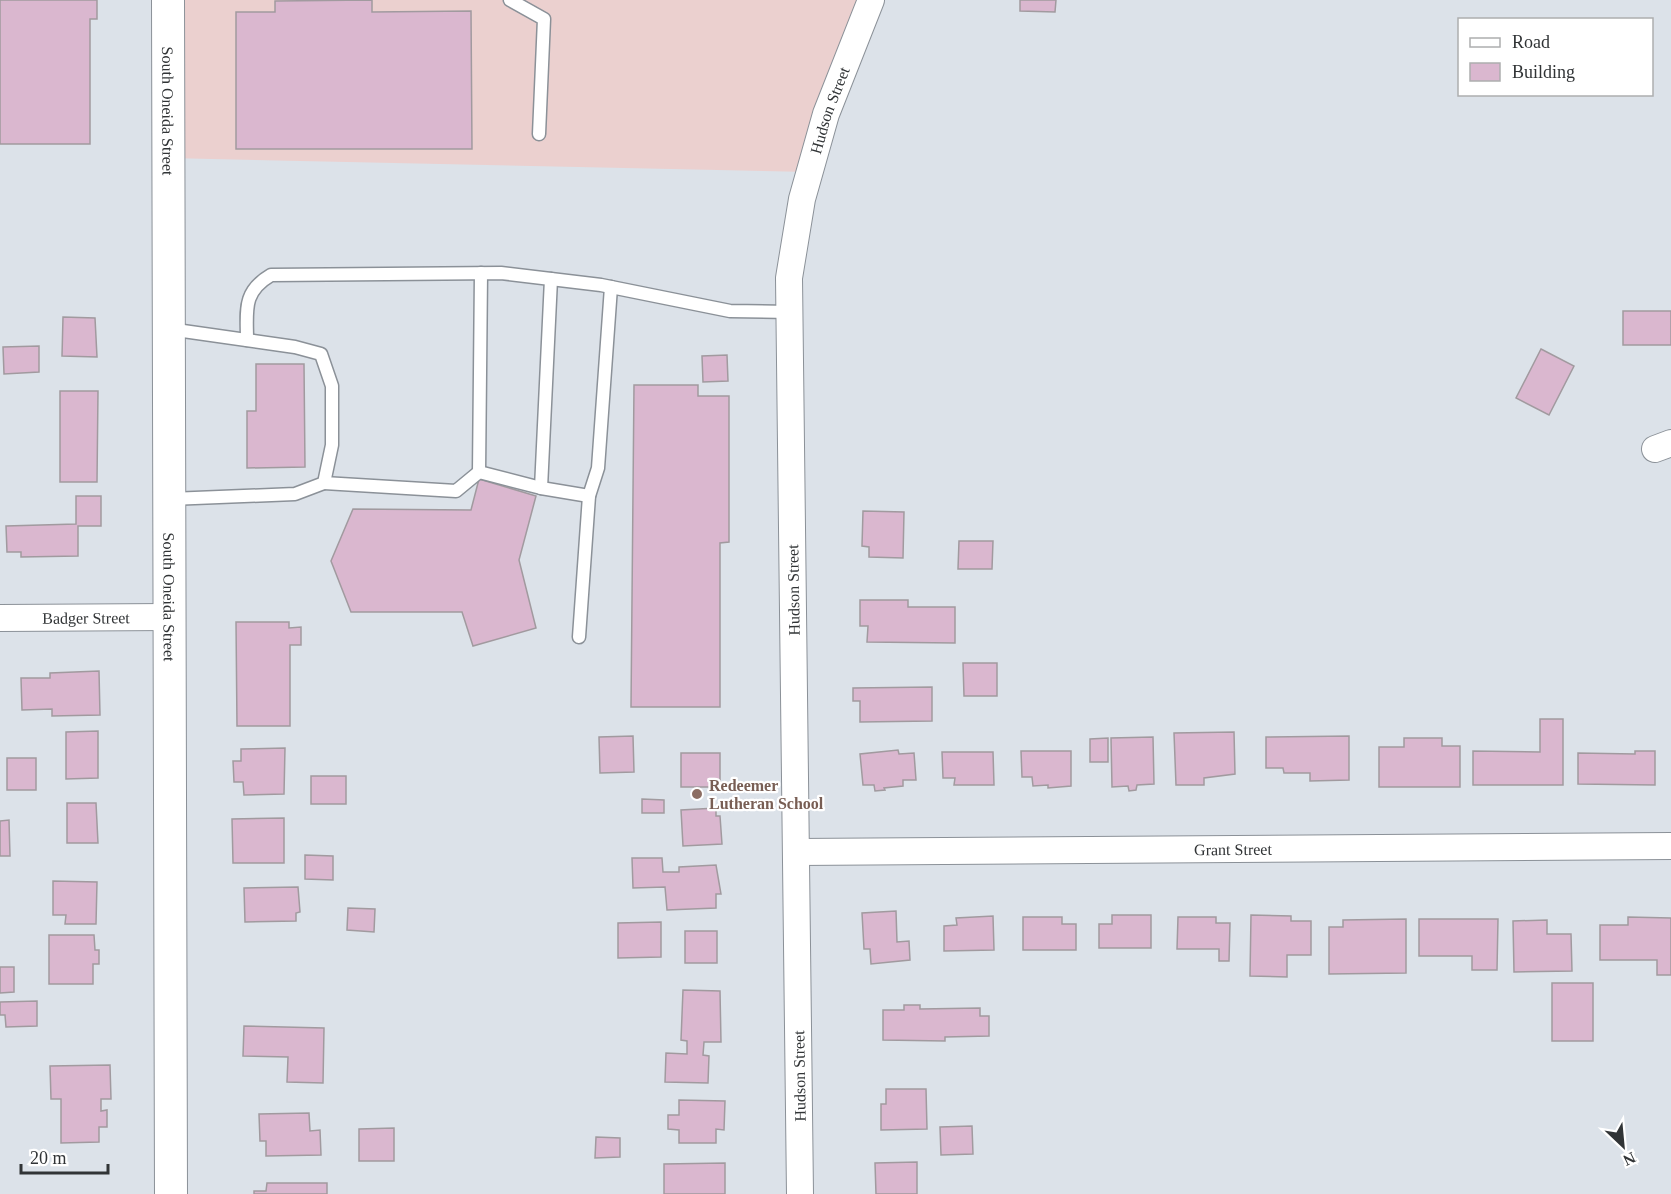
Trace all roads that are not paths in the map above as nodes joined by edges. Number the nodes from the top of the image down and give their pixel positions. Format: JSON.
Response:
{"nodes":[{"id":1,"x":168,"y":0,"type":"edge"},
{"id":2,"x":510,"y":0,"type":"edge"},
{"id":3,"x":872,"y":0,"type":"edge"},
{"id":4,"x":539,"y":134,"type":"dead end"},
{"id":5,"x":481,"y":273,"type":"junction"},
{"id":6,"x":551,"y":279,"type":"junction"},
{"id":7,"x":611,"y":287,"type":"junction"},
{"id":8,"x":790,"y":312,"type":"junction"},
{"id":9,"x":168,"y":329,"type":"junction"},
{"id":10,"x":247,"y":340,"type":"junction"},
{"id":11,"x":479,"y":472,"type":"junction"},
{"id":12,"x":324,"y":483,"type":"junction"},
{"id":13,"x":541,"y":488,"type":"junction"},
{"id":14,"x":590,"y":496,"type":"junction"},
{"id":15,"x":169,"y":499,"type":"junction"},
{"id":16,"x":170,"y":617,"type":"junction"},
{"id":17,"x":0,"y":618,"type":"edge"},
{"id":18,"x":579,"y":638,"type":"dead end"},
{"id":19,"x":1671,"y":846,"type":"edge"},
{"id":20,"x":797,"y":852,"type":"junction"},
{"id":21,"x":171,"y":1194,"type":"edge"},
{"id":22,"x":800,"y":1194,"type":"edge"}],
"edges":[{"from":1,"to":9,"type":"street","name":"South Oneida Street"},
{"from":2,"to":4,"type":"lane"},
{"from":3,"to":8,"type":"street","name":"Hudson Street"},
{"from":5,"to":6,"type":"lane"},
{"from":5,"to":10,"type":"lane"},
{"from":5,"to":11,"type":"lane"},
{"from":6,"to":7,"type":"lane"},
{"from":6,"to":13,"type":"lane"},
{"from":7,"to":8,"type":"lane"},
{"from":7,"to":14,"type":"lane"},
{"from":8,"to":20,"type":"street","name":"Hudson Street"},
{"from":9,"to":10,"type":"lane"},
{"from":9,"to":15,"type":"street","name":"South Oneida Street"},
{"from":10,"to":12,"type":"lane"},
{"from":11,"to":12,"type":"lane"},
{"from":11,"to":13,"type":"lane"},
{"from":12,"to":15,"type":"lane"},
{"from":13,"to":14,"type":"lane"},
{"from":14,"to":18,"type":"lane"},
{"from":15,"to":16,"type":"street","name":"South Oneida Street"},
{"from":16,"to":17,"type":"street","name":"Badger Street"},
{"from":16,"to":21,"type":"street","name":"South Oneida Street"},
{"from":19,"to":20,"type":"street","name":"Grant Street"},
{"from":20,"to":22,"type":"street","name":"Hudson Street"}]}
